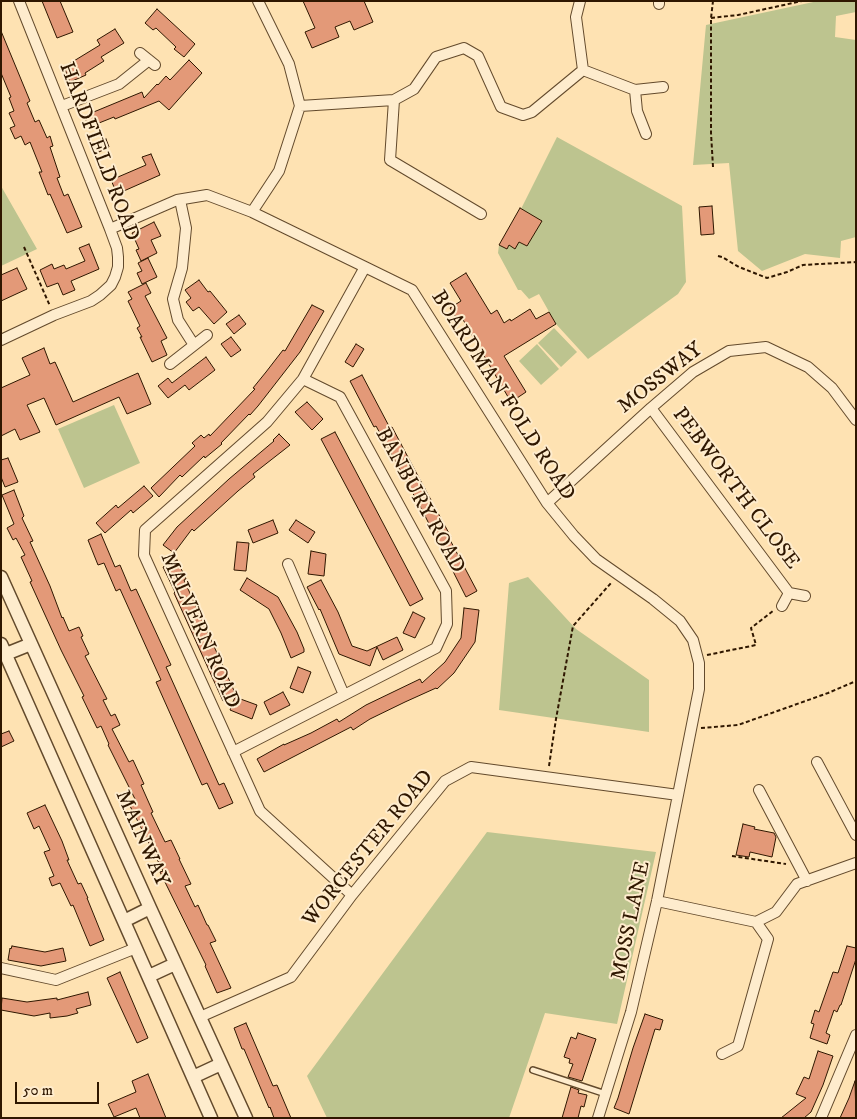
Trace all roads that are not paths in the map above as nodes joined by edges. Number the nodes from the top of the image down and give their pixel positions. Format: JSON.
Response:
{"nodes":[{"id":1,"x":19,"y":1,"type":"edge"},
{"id":2,"x":258,"y":1,"type":"edge"},
{"id":3,"x":580,"y":1,"type":"edge"},
{"id":4,"x":140,"y":53,"type":"dead end"},
{"id":5,"x":583,"y":70,"type":"junction"},
{"id":6,"x":663,"y":87,"type":"dead end"},
{"id":7,"x":634,"y":90,"type":"junction"},
{"id":8,"x":394,"y":100,"type":"junction"},
{"id":9,"x":62,"y":106,"type":"junction"},
{"id":10,"x":300,"y":106,"type":"junction"},
{"id":11,"x":646,"y":134,"type":"dead end"},
{"id":12,"x":180,"y":200,"type":"junction"},
{"id":13,"x":252,"y":212,"type":"junction"},
{"id":14,"x":481,"y":214,"type":"dead end"},
{"id":15,"x":110,"y":228,"type":"junction"},
{"id":16,"x":365,"y":266,"type":"junction"},
{"id":17,"x":207,"y":335,"type":"dead end"},
{"id":18,"x":1,"y":340,"type":"edge"},
{"id":19,"x":194,"y":345,"type":"junction"},
{"id":20,"x":170,"y":364,"type":"dead end"},
{"id":21,"x":303,"y":379,"type":"junction"},
{"id":22,"x":651,"y":408,"type":"junction"},
{"id":23,"x":856,"y":420,"type":"edge"},
{"id":24,"x":546,"y":503,"type":"junction"},
{"id":25,"x":288,"y":564,"type":"dead end"},
{"id":26,"x":1,"y":576,"type":"edge"},
{"id":27,"x":790,"y":593,"type":"junction"},
{"id":28,"x":806,"y":596,"type":"dead end"},
{"id":29,"x":782,"y":606,"type":"road end"},
{"id":30,"x":31,"y":644,"type":"junction"},
{"id":31,"x":4,"y":649,"type":"edge"},
{"id":32,"x":344,"y":695,"type":"junction"},
{"id":33,"x":691,"y":729,"type":"joint"},
{"id":34,"x":233,"y":752,"type":"junction"},
{"id":35,"x":817,"y":762,"type":"dead end"},
{"id":36,"x":759,"y":790,"type":"dead end"},
{"id":37,"x":678,"y":794,"type":"junction"},
{"id":38,"x":856,"y":835,"type":"edge"},
{"id":39,"x":856,"y":862,"type":"edge"},
{"id":40,"x":807,"y":881,"type":"junction"},
{"id":41,"x":352,"y":895,"type":"junction"},
{"id":42,"x":657,"y":901,"type":"junction"},
{"id":43,"x":150,"y":908,"type":"junction"},
{"id":44,"x":124,"y":920,"type":"junction"},
{"id":45,"x":756,"y":922,"type":"junction"},
{"id":46,"x":136,"y":948,"type":"junction"},
{"id":47,"x":175,"y":964,"type":"junction"},
{"id":48,"x":1,"y":968,"type":"edge"},
{"id":49,"x":148,"y":976,"type":"junction"},
{"id":50,"x":200,"y":1017,"type":"junction"},
{"id":51,"x":856,"y":1036,"type":"edge"},
{"id":52,"x":722,"y":1054,"type":"dead end"},
{"id":53,"x":221,"y":1064,"type":"junction"},
{"id":54,"x":533,"y":1070,"type":"dead end"},
{"id":55,"x":193,"y":1077,"type":"junction"},
{"id":56,"x":606,"y":1094,"type":"junction"},
{"id":57,"x":211,"y":1118,"type":"edge"},
{"id":58,"x":246,"y":1118,"type":"edge"},
{"id":59,"x":598,"y":1118,"type":"edge"},
{"id":60,"x":821,"y":1118,"type":"edge"}],
"edges":[{"from":1,"to":9,"type":"street","name":"HARDFIELD ROAD"},
{"from":2,"to":10,"type":"street"},
{"from":3,"to":5,"type":"street"},
{"from":4,"to":9,"type":"street"},
{"from":5,"to":7,"type":"street"},
{"from":5,"to":8,"type":"street"},
{"from":6,"to":7,"type":"street"},
{"from":7,"to":11,"type":"street"},
{"from":8,"to":10,"type":"street"},
{"from":8,"to":14,"type":"street"},
{"from":9,"to":15,"type":"street","name":"HARDFIELD ROAD"},
{"from":10,"to":13,"type":"street"},
{"from":12,"to":13,"type":"street","name":"BOARDMAN FOLD ROAD"},
{"from":12,"to":15,"type":"street","name":"BOARDMAN FOLD ROAD"},
{"from":12,"to":19,"type":"street"},
{"from":13,"to":16,"type":"street","name":"BOARDMAN FOLD ROAD"},
{"from":15,"to":18,"type":"street","name":"HARDFIELD ROAD"},
{"from":16,"to":21,"type":"street","name":"MALVERN ROAD"},
{"from":16,"to":24,"type":"street","name":"BOARDMAN FOLD ROAD"},
{"from":17,"to":19,"type":"street"},
{"from":19,"to":20,"type":"street"},
{"from":21,"to":32,"type":"street","name":"BANBURY ROAD"},
{"from":21,"to":34,"type":"street","name":"MALVERN ROAD"},
{"from":22,"to":23,"type":"street","name":"MOSSWAY"},
{"from":22,"to":24,"type":"street","name":"MOSSWAY"},
{"from":22,"to":27,"type":"street","name":"PEBWORTH CLOSE"},
{"from":24,"to":33,"type":"street","name":"BOARDMAN FOLD ROAD"},
{"from":25,"to":32,"type":"street"},
{"from":26,"to":30,"type":"street","name":"MAINWAY"},
{"from":27,"to":28,"type":"street","name":"PEBWORTH CLOSE"},
{"from":27,"to":29,"type":"street","name":"PEBWORTH CLOSE"},
{"from":30,"to":31,"type":"street"},
{"from":30,"to":43,"type":"street","name":"MAINWAY"},
{"from":31,"to":44,"type":"street"},
{"from":32,"to":34,"type":"street","name":"BANBURY ROAD"},
{"from":33,"to":37,"type":"street","name":"MOSS LANE"},
{"from":34,"to":41,"type":"street","name":"MALVERN ROAD"},
{"from":35,"to":38,"type":"street"},
{"from":36,"to":40,"type":"street"},
{"from":37,"to":41,"type":"street","name":"WORCESTER ROAD"},
{"from":37,"to":42,"type":"street","name":"MOSS LANE"},
{"from":39,"to":40,"type":"street"},
{"from":40,"to":45,"type":"street"},
{"from":41,"to":50,"type":"street","name":"WORCESTER ROAD"},
{"from":42,"to":45,"type":"street"},
{"from":42,"to":56,"type":"street","name":"MOSS LANE"},
{"from":43,"to":44,"type":"street"},
{"from":43,"to":47,"type":"street","name":"MAINWAY"},
{"from":44,"to":46,"type":"street"},
{"from":45,"to":52,"type":"street"},
{"from":46,"to":48,"type":"street"},
{"from":46,"to":49,"type":"street"},
{"from":47,"to":49,"type":"street"},
{"from":47,"to":50,"type":"street","name":"MAINWAY"},
{"from":49,"to":55,"type":"street"},
{"from":50,"to":53,"type":"street","name":"MAINWAY"},
{"from":51,"to":60,"type":"street"},
{"from":53,"to":55,"type":"street"},
{"from":53,"to":58,"type":"street","name":"MAINWAY"},
{"from":54,"to":56,"type":"lane"},
{"from":55,"to":57,"type":"street"},
{"from":56,"to":59,"type":"street","name":"MOSS LANE"}]}
